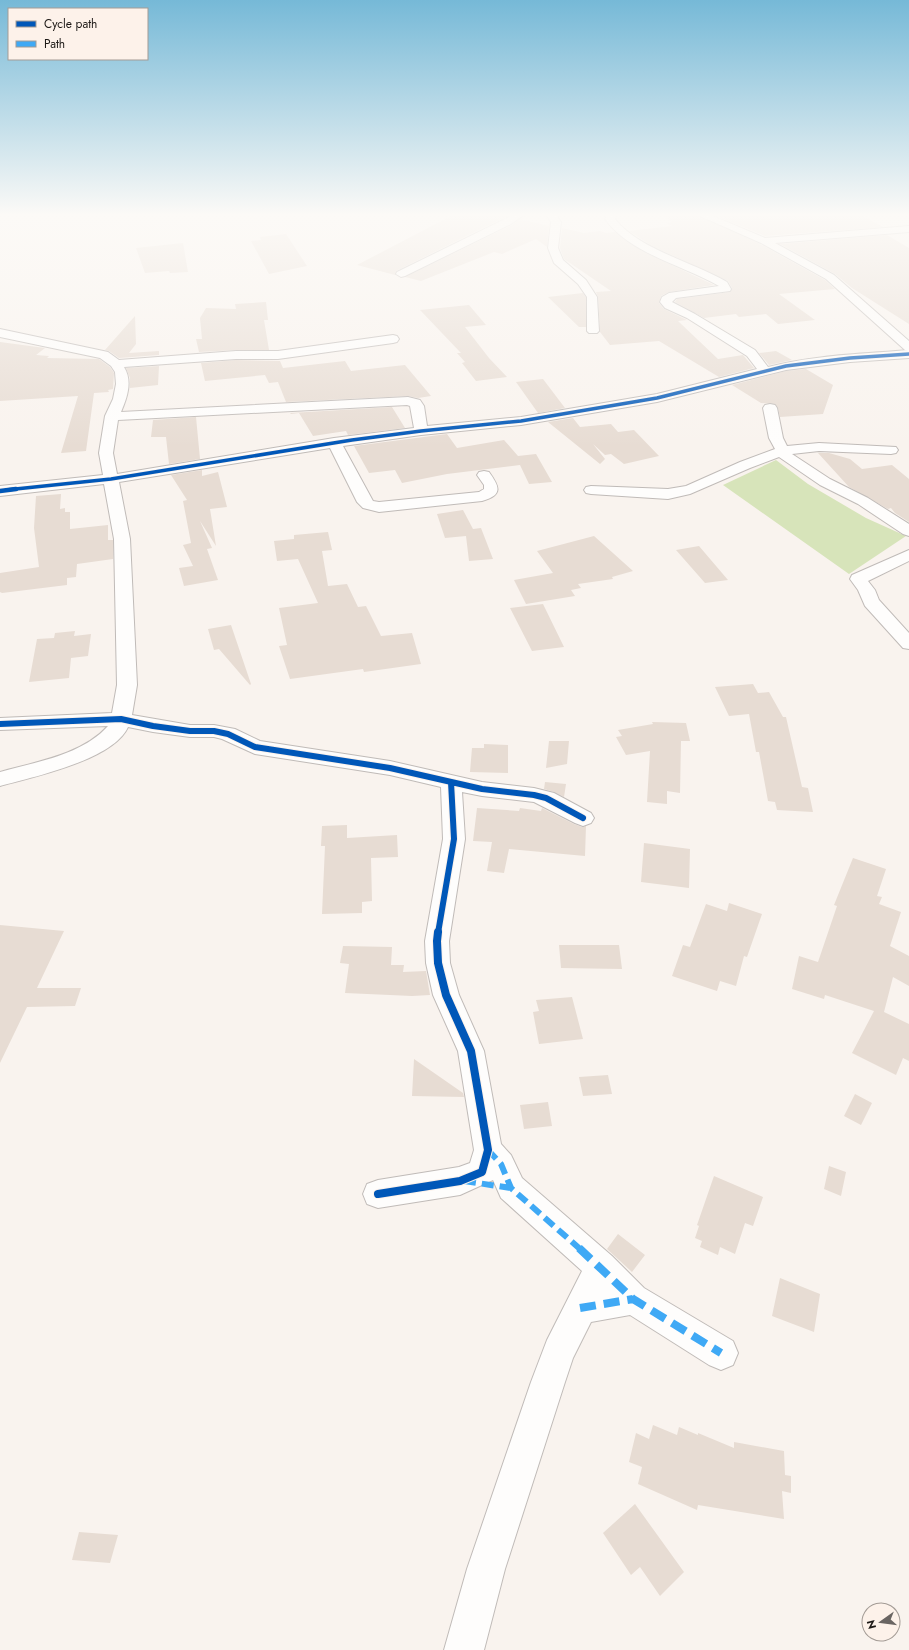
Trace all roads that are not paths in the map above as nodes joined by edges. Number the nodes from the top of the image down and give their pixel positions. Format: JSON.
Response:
{"nodes":[{"id":1,"x":589,"y":293,"type":"edge"},
{"id":2,"x":691,"y":293,"type":"edge"},
{"id":3,"x":846,"y":293,"type":"edge"},
{"id":4,"x":593,"y":332,"type":"dead end"},
{"id":5,"x":0,"y":333,"type":"edge"},
{"id":6,"x":392,"y":339,"type":"dead end"},
{"id":7,"x":908,"y":353,"type":"edge"},
{"id":8,"x":116,"y":364,"type":"junction"},
{"id":9,"x":766,"y":372,"type":"junction"},
{"id":10,"x":770,"y":408,"type":"dead end"},
{"id":11,"x":112,"y":416,"type":"junction"},
{"id":12,"x":421,"y":431,"type":"junction"},
{"id":13,"x":334,"y":442,"type":"junction"},
{"id":14,"x":891,"y":450,"type":"dead end"},
{"id":15,"x":782,"y":451,"type":"junction"},
{"id":16,"x":484,"y":474,"type":"dead end"},
{"id":17,"x":111,"y":479,"type":"junction"},
{"id":18,"x":0,"y":490,"type":"edge"},
{"id":19,"x":591,"y":490,"type":"dead end"},
{"id":20,"x":909,"y":531,"type":"edge"},
{"id":21,"x":909,"y":554,"type":"edge"},
{"id":22,"x":905,"y":635,"type":"edge"},
{"id":23,"x":121,"y":719,"type":"junction"},
{"id":24,"x":0,"y":724,"type":"edge"},
{"id":25,"x":0,"y":780,"type":"edge"},
{"id":26,"x":451,"y":782,"type":"junction"},
{"id":27,"x":583,"y":818,"type":"dead end"},
{"id":28,"x":488,"y":1150,"type":"junction"},
{"id":29,"x":460,"y":1181,"type":"junction"},
{"id":30,"x":511,"y":1188,"type":"junction"},
{"id":31,"x":378,"y":1194,"type":"dead end"},
{"id":32,"x":601,"y":1267,"type":"junction"},
{"id":33,"x":633,"y":1299,"type":"junction"},
{"id":34,"x":580,"y":1308,"type":"junction"},
{"id":35,"x":721,"y":1353,"type":"dead end"},
{"id":36,"x":464,"y":1650,"type":"edge"}],
"edges":[{"from":1,"to":4,"type":"street"},
{"from":2,"to":9,"type":"street"},
{"from":3,"to":7,"type":"street"},
{"from":5,"to":8,"type":"street"},
{"from":6,"to":8,"type":"street"},
{"from":7,"to":9,"type":"street"},
{"from":8,"to":11,"type":"street"},
{"from":9,"to":12,"type":"street"},
{"from":10,"to":15,"type":"street"},
{"from":11,"to":12,"type":"street"},
{"from":11,"to":17,"type":"street"},
{"from":12,"to":13,"type":"street"},
{"from":13,"to":16,"type":"street"},
{"from":13,"to":17,"type":"street"},
{"from":14,"to":15,"type":"street"},
{"from":15,"to":19,"type":"street"},
{"from":15,"to":20,"type":"street"},
{"from":17,"to":18,"type":"street"},
{"from":17,"to":23,"type":"street"},
{"from":21,"to":22,"type":"street"},
{"from":23,"to":24,"type":"street"},
{"from":23,"to":25,"type":"street"},
{"from":23,"to":26,"type":"street"},
{"from":26,"to":27,"type":"street"},
{"from":26,"to":28,"type":"street"},
{"from":28,"to":29,"type":"street"},
{"from":28,"to":30,"type":"street"},
{"from":29,"to":30,"type":"street"},
{"from":29,"to":31,"type":"street"},
{"from":30,"to":32,"type":"street"},
{"from":32,"to":33,"type":"street"},
{"from":32,"to":34,"type":"street"},
{"from":33,"to":34,"type":"street"},
{"from":33,"to":35,"type":"street"},
{"from":34,"to":36,"type":"street"}]}
